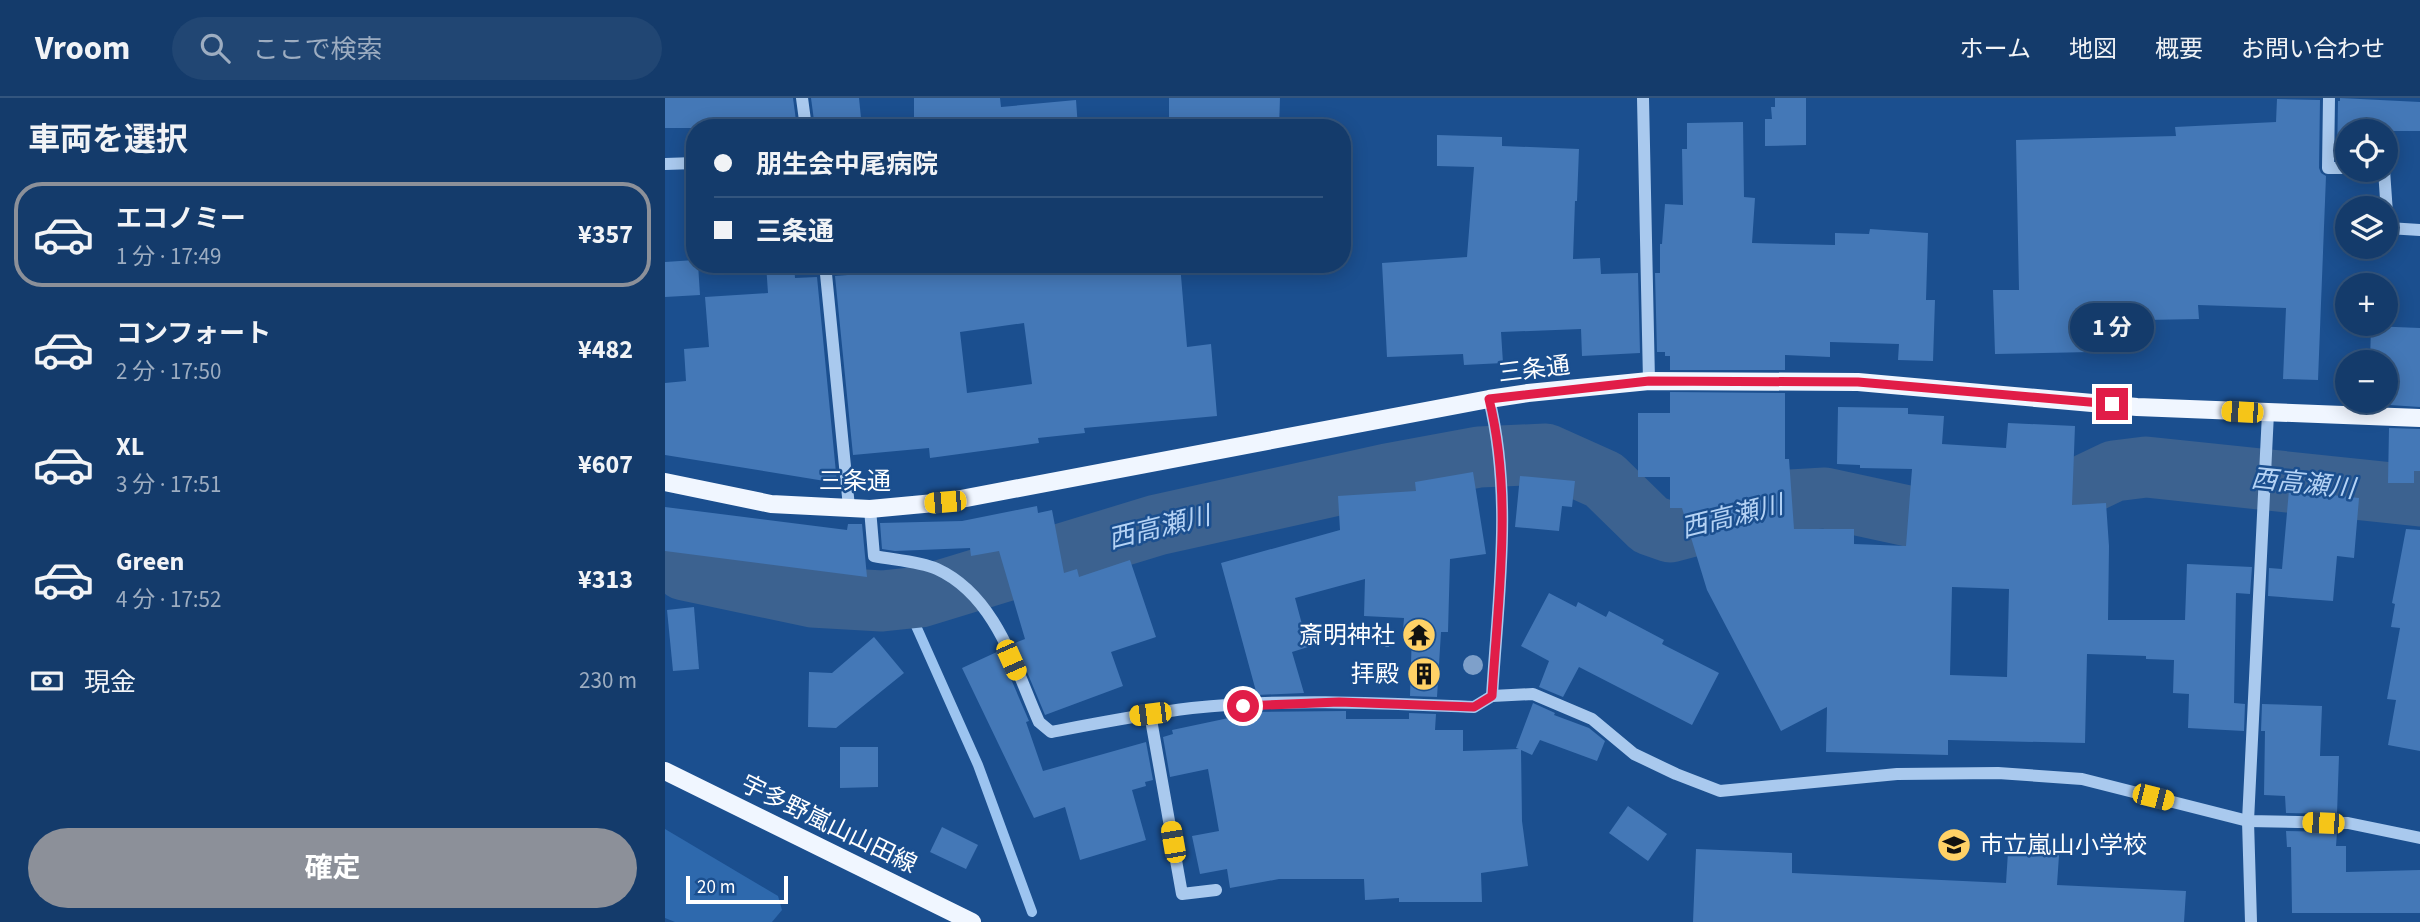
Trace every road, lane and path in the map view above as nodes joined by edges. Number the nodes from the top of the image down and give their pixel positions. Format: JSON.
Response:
{"nodes":[{"id":1,"x":802,"y":98,"type":"edge"},
{"id":2,"x":1643,"y":98,"type":"edge"},
{"id":3,"x":2329,"y":98,"type":"edge"},
{"id":4,"x":805,"y":119,"type":"edge"},
{"id":5,"x":686,"y":163,"type":"edge"},
{"id":6,"x":665,"y":164,"type":"edge"},
{"id":7,"x":2335,"y":168,"type":"edge"},
{"id":8,"x":2385,"y":182,"type":"edge"},
{"id":9,"x":2420,"y":230,"type":"edge"},
{"id":10,"x":826,"y":273,"type":"edge"},
{"id":11,"x":1649,"y":381,"type":"junction"},
{"id":12,"x":1489,"y":399,"type":"junction"},
{"id":13,"x":2268,"y":413,"type":"junction"},
{"id":14,"x":2420,"y":418,"type":"edge"},
{"id":15,"x":665,"y":482,"type":"edge"},
{"id":16,"x":849,"y":507,"type":"junction"},
{"id":17,"x":870,"y":509,"type":"junction"},
{"id":18,"x":1377,"y":644,"type":"dead end"},
{"id":19,"x":1392,"y":645,"type":"dead end"},
{"id":20,"x":1492,"y":696,"type":"junction"},
{"id":21,"x":1150,"y":714,"type":"junction"},
{"id":22,"x":665,"y":771,"type":"edge"},
{"id":23,"x":2248,"y":821,"type":"junction"},
{"id":24,"x":2420,"y":838,"type":"edge"},
{"id":25,"x":1216,"y":890,"type":"dead end"},
{"id":26,"x":972,"y":922,"type":"edge"},
{"id":27,"x":2251,"y":922,"type":"edge"}],
"edges":[{"from":1,"to":4,"type":"street"},
{"from":2,"to":11,"type":"street"},
{"from":3,"to":7,"type":"street"},
{"from":5,"to":6,"type":"street"},
{"from":8,"to":9,"type":"street"},
{"from":10,"to":16,"type":"street"},
{"from":11,"to":12,"type":"main road","name":"三条通"},
{"from":11,"to":13,"type":"main road","name":"三条通"},
{"from":12,"to":17,"type":"main road","name":"三条通"},
{"from":12,"to":20,"type":"street"},
{"from":13,"to":14,"type":"main road","name":"三条通"},
{"from":13,"to":23,"type":"street"},
{"from":15,"to":16,"type":"main road","name":"三条通"},
{"from":16,"to":17,"type":"main road","name":"三条通"},
{"from":17,"to":21,"type":"street"},
{"from":18,"to":19,"type":"path"},
{"from":20,"to":21,"type":"street"},
{"from":20,"to":23,"type":"street"},
{"from":21,"to":25,"type":"street"},
{"from":22,"to":26,"type":"main road","name":"宇多野嵐山山田線"},
{"from":23,"to":24,"type":"street"},
{"from":23,"to":27,"type":"street"}]}
